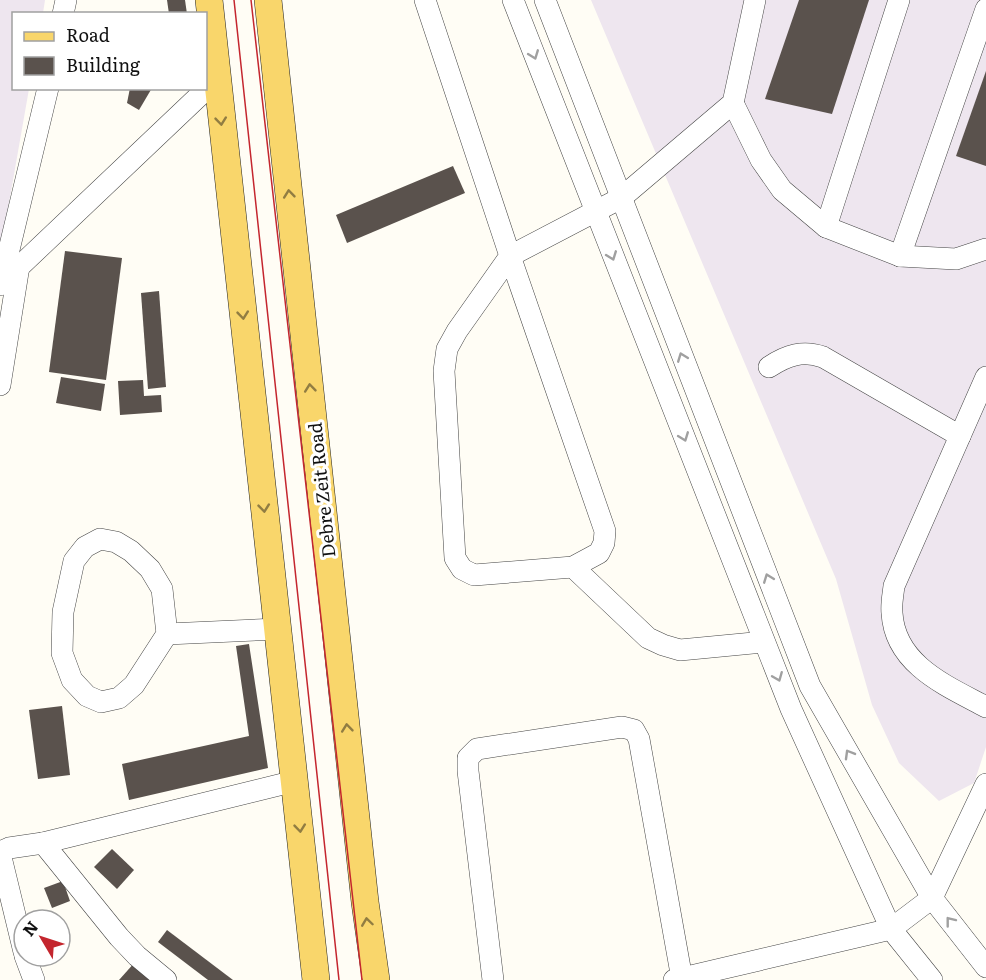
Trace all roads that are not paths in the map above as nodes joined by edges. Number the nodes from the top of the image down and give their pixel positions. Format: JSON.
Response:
{"nodes":[{"id":1,"x":209,"y":0,"type":"edge"},
{"id":2,"x":268,"y":0,"type":"edge"},
{"id":3,"x":425,"y":0,"type":"edge"},
{"id":4,"x":513,"y":0,"type":"edge"},
{"id":5,"x":545,"y":0,"type":"edge"},
{"id":6,"x":755,"y":0,"type":"edge"},
{"id":7,"x":899,"y":0,"type":"edge"},
{"id":8,"x":986,"y":9,"type":"edge"},
{"id":9,"x":217,"y":79,"type":"junction"},
{"id":10,"x":207,"y":88,"type":"edge"},
{"id":11,"x":48,"y":90,"type":"edge"},
{"id":12,"x":205,"y":90,"type":"edge"},
{"id":13,"x":733,"y":103,"type":"junction"},
{"id":14,"x":621,"y":198,"type":"junction"},
{"id":15,"x":596,"y":213,"type":"junction"},
{"id":16,"x":826,"y":227,"type":"junction"},
{"id":17,"x":986,"y":249,"type":"edge"},
{"id":18,"x":510,"y":256,"type":"junction"},
{"id":19,"x":900,"y":256,"type":"junction"},
{"id":20,"x":19,"y":266,"type":"junction"},
{"id":21,"x":1,"y":284,"type":"edge"},
{"id":22,"x":770,"y":367,"type":"dead end"},
{"id":23,"x":986,"y":377,"type":"edge"},
{"id":24,"x":0,"y":385,"type":"edge"},
{"id":25,"x":960,"y":436,"type":"junction"},
{"id":26,"x":573,"y":567,"type":"junction"},
{"id":27,"x":278,"y":629,"type":"junction"},
{"id":28,"x":167,"y":634,"type":"junction"},
{"id":29,"x":764,"y":642,"type":"junction"},
{"id":30,"x":986,"y":707,"type":"edge"},
{"id":31,"x":295,"y":781,"type":"junction"},
{"id":32,"x":986,"y":784,"type":"edge"},
{"id":33,"x":43,"y":843,"type":"junction"},
{"id":34,"x":0,"y":852,"type":"edge"},
{"id":35,"x":932,"y":898,"type":"junction"},
{"id":36,"x":14,"y":908,"type":"edge"},
{"id":37,"x":891,"y":929,"type":"junction"},
{"id":38,"x":986,"y":967,"type":"edge"},
{"id":39,"x":678,"y":979,"type":"edge"},
{"id":40,"x":166,"y":980,"type":"edge"},
{"id":41,"x":316,"y":980,"type":"edge"},
{"id":42,"x":376,"y":980,"type":"edge"},
{"id":43,"x":493,"y":980,"type":"edge"},
{"id":44,"x":932,"y":980,"type":"edge"}],
"edges":[{"from":1,"to":9,"type":"main road"},
{"from":42,"to":2,"type":"main road","name":"Debre Zeit Road","one_way":true},
{"from":3,"to":18,"type":"street"},
{"from":4,"to":15,"type":"street","one_way":true},
{"from":5,"to":14,"type":"street"},
{"from":6,"to":13,"type":"street"},
{"from":7,"to":16,"type":"street"},
{"from":8,"to":19,"type":"street"},
{"from":9,"to":10,"type":"street"},
{"from":9,"to":27,"type":"main road","one_way":true},
{"from":11,"to":21,"type":"street"},
{"from":12,"to":20,"type":"street"},
{"from":13,"to":14,"type":"street"},
{"from":13,"to":16,"type":"street"},
{"from":14,"to":15,"type":"street"},
{"from":35,"to":14,"type":"street","one_way":true},
{"from":15,"to":18,"type":"street"},
{"from":15,"to":29,"type":"street","one_way":true},
{"from":16,"to":19,"type":"street"},
{"from":17,"to":19,"type":"street"},
{"from":18,"to":26,"type":"street"},
{"from":18,"to":26,"type":"street"},
{"from":20,"to":21,"type":"street"},
{"from":20,"to":24,"type":"street"},
{"from":22,"to":25,"type":"street"},
{"from":23,"to":25,"type":"street"},
{"from":25,"to":30,"type":"street"},
{"from":26,"to":29,"type":"street"},
{"from":27,"to":28,"type":"street"},
{"from":27,"to":31,"type":"main road"},
{"from":28,"to":28,"type":"street"},
{"from":29,"to":37,"type":"street","one_way":true},
{"from":31,"to":33,"type":"street"},
{"from":31,"to":41,"type":"main road","one_way":true},
{"from":32,"to":35,"type":"street"},
{"from":33,"to":34,"type":"street"},
{"from":33,"to":40,"type":"street"},
{"from":34,"to":36,"type":"street"},
{"from":35,"to":37,"type":"street"},
{"from":38,"to":35,"type":"street","one_way":true},
{"from":37,"to":39,"type":"street"},
{"from":37,"to":44,"type":"street"},
{"from":39,"to":43,"type":"street"}]}
